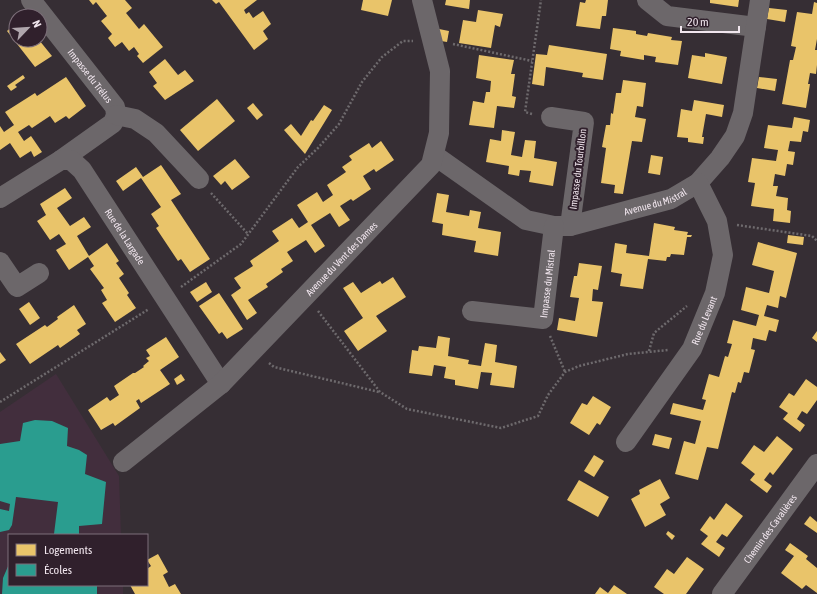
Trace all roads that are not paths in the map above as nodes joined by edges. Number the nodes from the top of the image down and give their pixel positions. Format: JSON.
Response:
{"nodes":[{"id":1,"x":30,"y":0,"type":"edge"},
{"id":2,"x":422,"y":0,"type":"edge"},
{"id":3,"x":647,"y":0,"type":"edge"},
{"id":4,"x":760,"y":0,"type":"edge"},
{"id":5,"x":756,"y":27,"type":"junction"},
{"id":6,"x":116,"y":115,"type":"junction"},
{"id":7,"x":551,"y":117,"type":"road end"},
{"id":8,"x":434,"y":155,"type":"junction"},
{"id":9,"x":62,"y":160,"type":"junction"},
{"id":10,"x":199,"y":178,"type":"road end"},
{"id":11,"x":698,"y":183,"type":"junction"},
{"id":12,"x":0,"y":198,"type":"edge"},
{"id":13,"x":562,"y":226,"type":"junction"},
{"id":14,"x":0,"y":262,"type":"edge"},
{"id":15,"x":38,"y":273,"type":"dead end"},
{"id":16,"x":472,"y":311,"type":"dead end"},
{"id":17,"x":221,"y":384,"type":"junction"},
{"id":18,"x":626,"y":442,"type":"dead end"},
{"id":19,"x":123,"y":462,"type":"dead end"},
{"id":20,"x":817,"y":464,"type":"edge"},
{"id":21,"x":722,"y":594,"type":"edge"}],
"edges":[{"from":1,"to":6,"type":"street","name":"Impasse du Trélus"},
{"from":2,"to":8,"type":"street","name":"Avenue du Vent des Dames"},
{"from":3,"to":5,"type":"street"},
{"from":4,"to":5,"type":"street","name":"Avenue du Mistral"},
{"from":5,"to":11,"type":"street","name":"Avenue du Mistral"},
{"from":6,"to":9,"type":"street","name":"Impasse du Trélus"},
{"from":6,"to":10,"type":"street"},
{"from":7,"to":13,"type":"street","name":"Impasse du Tourbillon"},
{"from":8,"to":13,"type":"street","name":"Avenue du Mistral"},
{"from":8,"to":17,"type":"street","name":"Avenue du Vent des Dames"},
{"from":9,"to":12,"type":"street"},
{"from":9,"to":17,"type":"street","name":"Rue de la Largade"},
{"from":11,"to":13,"type":"street","name":"Avenue du Mistral"},
{"from":11,"to":18,"type":"street","name":"Rue du Levant"},
{"from":13,"to":16,"type":"street","name":"Impasse du Mistral"},
{"from":14,"to":15,"type":"street"},
{"from":17,"to":19,"type":"street","name":"Avenue du Vent des Dames"},
{"from":20,"to":21,"type":"street","name":"Chemin des Cavalières"}]}
